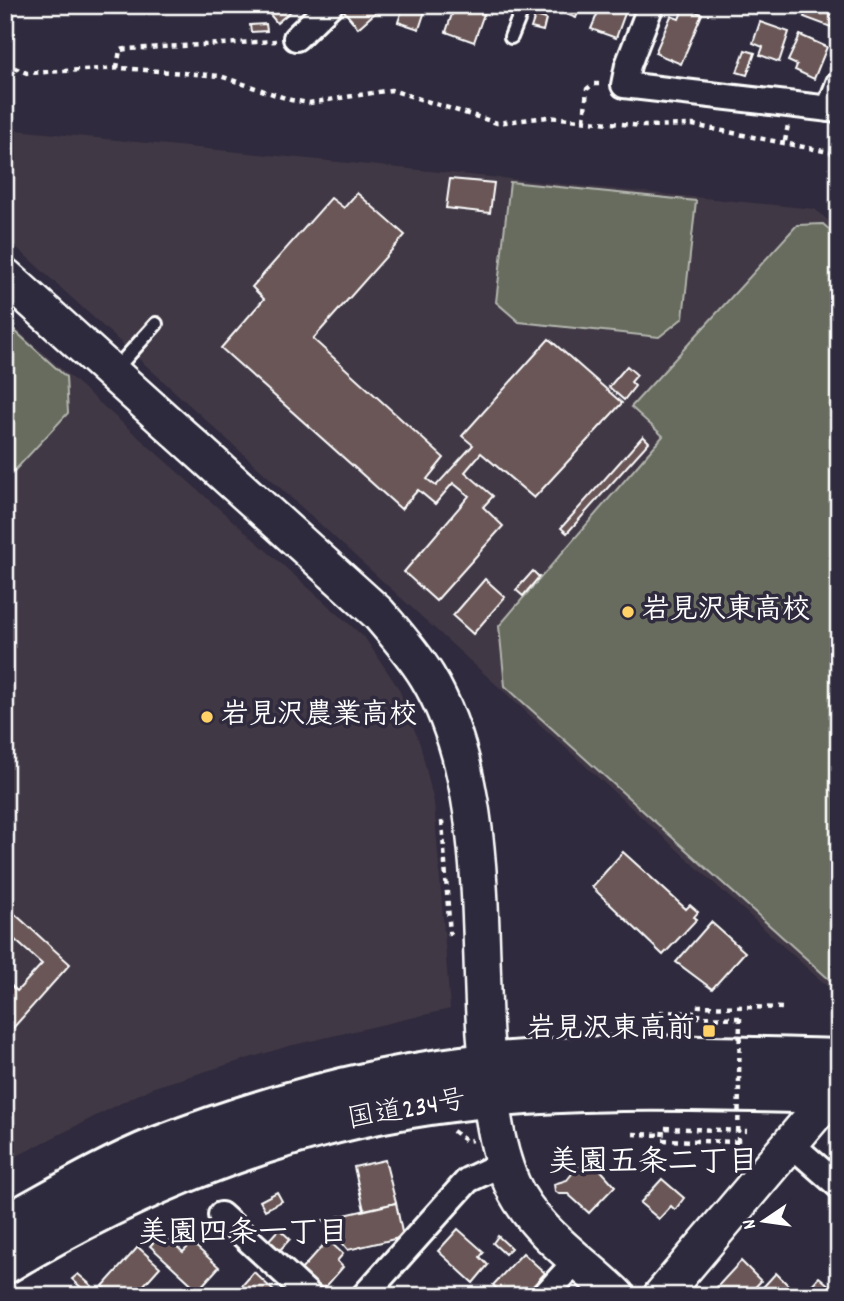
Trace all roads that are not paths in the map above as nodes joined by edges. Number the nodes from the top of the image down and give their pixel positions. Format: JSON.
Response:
{"nodes":[{"id":1,"x":330,"y":5,"type":"edge"},
{"id":2,"x":524,"y":5,"type":"edge"},
{"id":3,"x":651,"y":5,"type":"edge"},
{"id":4,"x":511,"y":37,"type":"dead end"},
{"id":5,"x":296,"y":38,"type":"road end"},
{"id":6,"x":839,"y":83,"type":"edge"},
{"id":7,"x":834,"y":110,"type":"edge"},
{"id":8,"x":5,"y":276,"type":"edge"},
{"id":9,"x":156,"y":324,"type":"dead end"},
{"id":10,"x":112,"y":372,"type":"junction"},
{"id":11,"x":490,"y":1080,"type":"junction"},
{"id":12,"x":837,"y":1084,"type":"edge"},
{"id":13,"x":790,"y":1143,"type":"junction"},
{"id":14,"x":504,"y":1163,"type":"junction"},
{"id":15,"x":839,"y":1186,"type":"edge"},
{"id":16,"x":221,"y":1215,"type":"dead end"},
{"id":17,"x":5,"y":1225,"type":"edge"},
{"id":18,"x":578,"y":1259,"type":"junction"},
{"id":19,"x":5,"y":1264,"type":"edge"},
{"id":20,"x":310,"y":1296,"type":"edge"},
{"id":21,"x":364,"y":1296,"type":"edge"},
{"id":22,"x":544,"y":1296,"type":"edge"},
{"id":23,"x":617,"y":1296,"type":"edge"},
{"id":24,"x":661,"y":1296,"type":"edge"}],
"edges":[{"from":1,"to":5,"type":"street"},
{"from":2,"to":4,"type":"lane"},
{"from":3,"to":7,"type":"street"},
{"from":6,"to":7,"type":"street"},
{"from":8,"to":10,"type":"street"},
{"from":9,"to":10,"type":"lane"},
{"from":10,"to":11,"type":"street"},
{"from":11,"to":12,"type":"highway","name":"国道234号"},
{"from":11,"to":14,"type":"street"},
{"from":11,"to":17,"type":"highway","name":"国道234号"},
{"from":11,"to":19,"type":"highway","name":"国道234号"},
{"from":12,"to":13,"type":"street"},
{"from":13,"to":15,"type":"street"},
{"from":13,"to":24,"type":"street"},
{"from":14,"to":18,"type":"street"},
{"from":14,"to":21,"type":"street"},
{"from":16,"to":20,"type":"street"},
{"from":18,"to":22,"type":"street"},
{"from":18,"to":23,"type":"street"}]}
